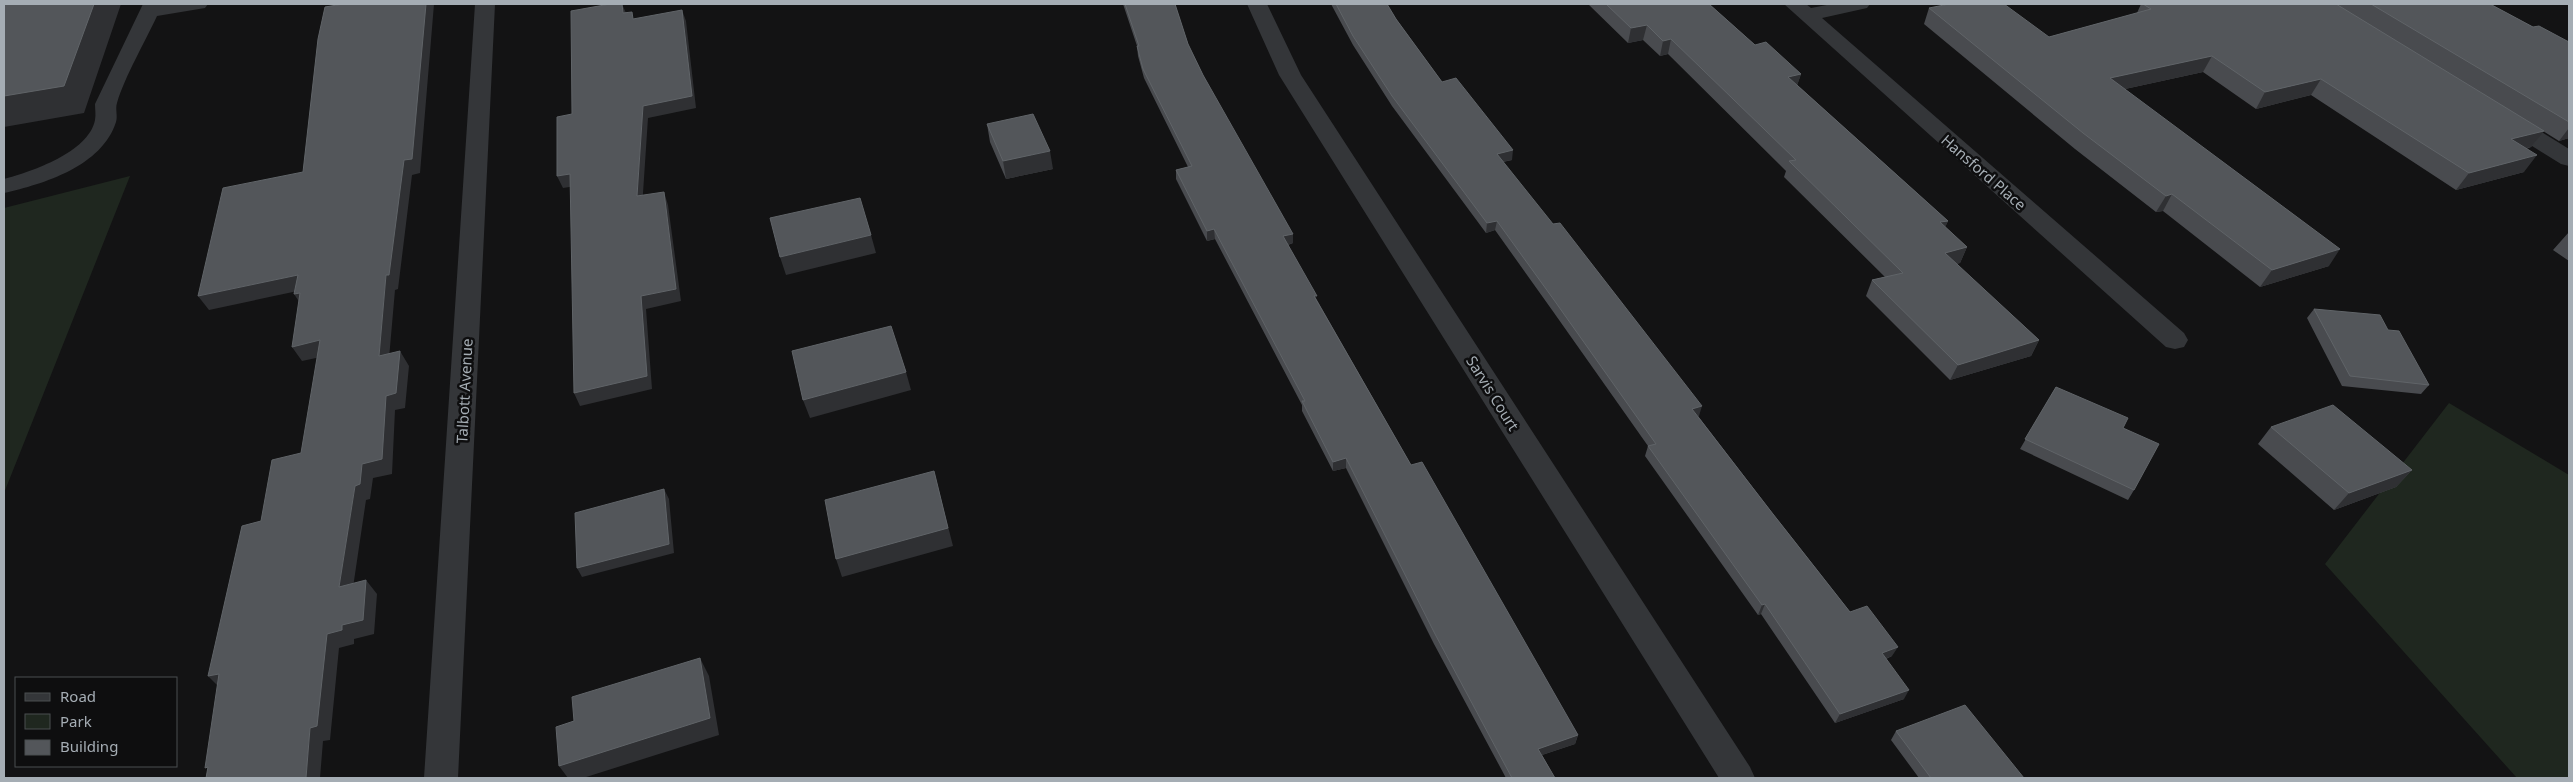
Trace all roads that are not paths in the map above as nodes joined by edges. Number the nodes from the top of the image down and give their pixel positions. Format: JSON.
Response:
{"nodes":[{"id":1,"x":198,"y":4,"type":"edge"},
{"id":2,"x":486,"y":4,"type":"edge"},
{"id":3,"x":1257,"y":4,"type":"edge"},
{"id":4,"x":1860,"y":4,"type":"edge"},
{"id":5,"x":151,"y":7,"type":"edge"},
{"id":6,"x":1801,"y":10,"type":"edge"},
{"id":7,"x":2487,"y":108,"type":"edge"},
{"id":8,"x":2569,"y":159,"type":"edge"},
{"id":9,"x":4,"y":186,"type":"edge"},
{"id":10,"x":2175,"y":340,"type":"dead end"},
{"id":11,"x":440,"y":778,"type":"edge"},
{"id":12,"x":1738,"y":778,"type":"edge"}],
"edges":[{"from":1,"to":5,"type":"lane"},
{"from":2,"to":11,"type":"street","name":"Talbott Avenue"},
{"from":3,"to":12,"type":"street","name":"Sarvis Court"},
{"from":4,"to":6,"type":"street"},
{"from":5,"to":9,"type":"lane"},
{"from":6,"to":10,"type":"street","name":"Hansford Place"},
{"from":7,"to":8,"type":"street"}]}
